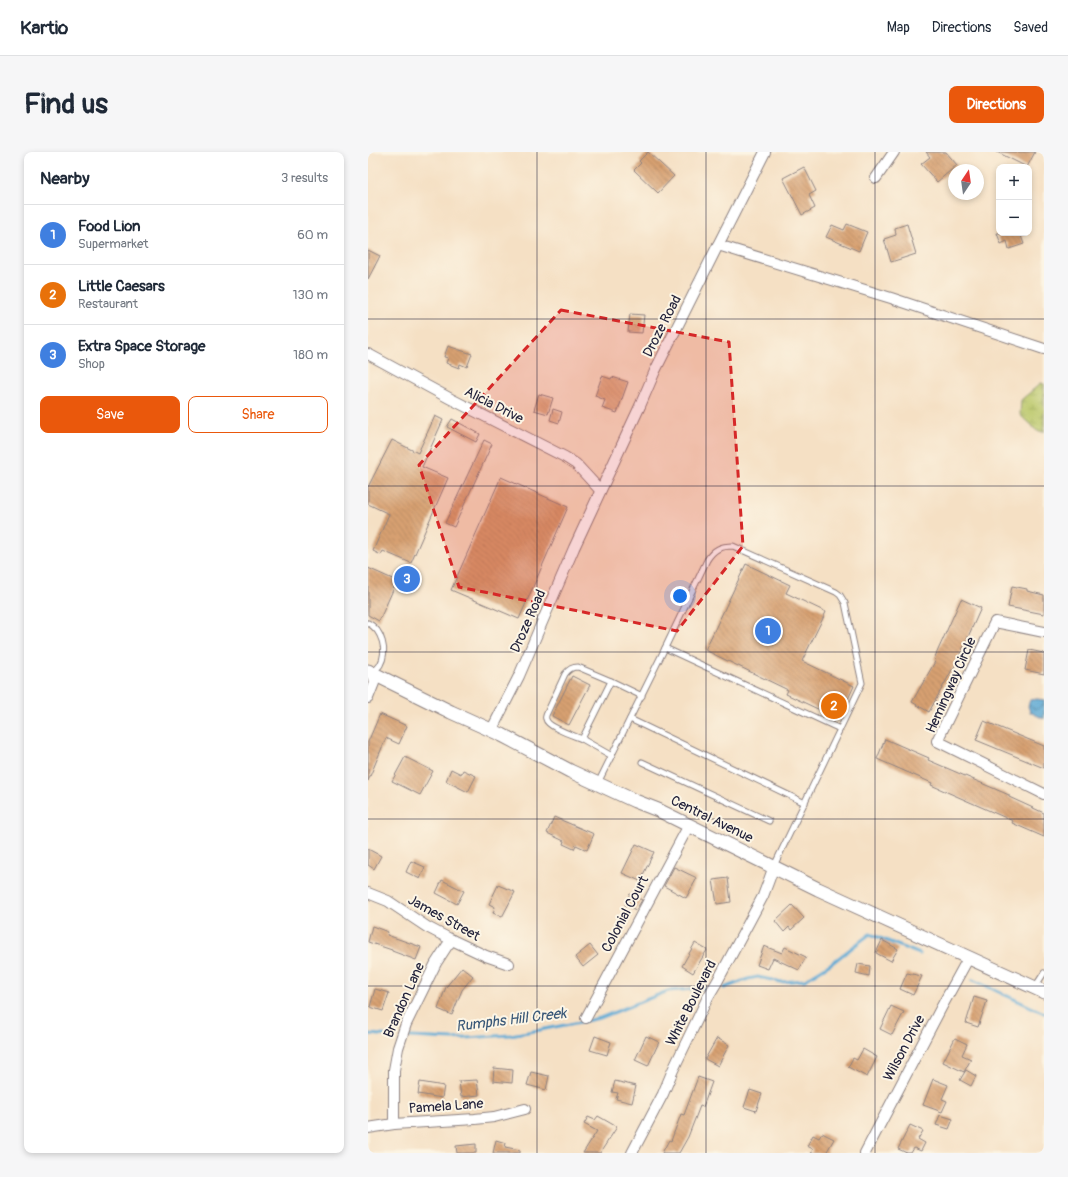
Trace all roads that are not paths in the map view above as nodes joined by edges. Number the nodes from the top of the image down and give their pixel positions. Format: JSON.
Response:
{"nodes":[{"id":1,"x":765,"y":152,"type":"edge"},
{"id":2,"x":894,"y":152,"type":"edge"},
{"id":3,"x":876,"y":178,"type":"dead end"},
{"id":4,"x":718,"y":245,"type":"junction"},
{"id":5,"x":1044,"y":349,"type":"edge"},
{"id":6,"x":368,"y":354,"type":"edge"},
{"id":7,"x":600,"y":490,"type":"junction"},
{"id":8,"x":368,"y":622,"type":"edge"},
{"id":9,"x":1044,"y":632,"type":"edge"},
{"id":10,"x":665,"y":648,"type":"junction"},
{"id":11,"x":370,"y":672,"type":"edge"},
{"id":12,"x":611,"y":682,"type":"junction"},
{"id":13,"x":642,"y":696,"type":"junction"},
{"id":14,"x":368,"y":698,"type":"edge"},
{"id":15,"x":630,"y":719,"type":"junction"},
{"id":16,"x":840,"y":729,"type":"junction"},
{"id":17,"x":491,"y":731,"type":"junction"},
{"id":18,"x":582,"y":739,"type":"junction"},
{"id":19,"x":612,"y":756,"type":"junction"},
{"id":20,"x":642,"y":762,"type":"dead end"},
{"id":21,"x":598,"y":784,"type":"junction"},
{"id":22,"x":1044,"y":794,"type":"edge"},
{"id":23,"x":805,"y":803,"type":"junction"},
{"id":24,"x":770,"y":821,"type":"dead end"},
{"id":25,"x":689,"y":824,"type":"junction"},
{"id":26,"x":774,"y":866,"type":"junction"},
{"id":27,"x":368,"y":893,"type":"edge"},
{"id":28,"x":452,"y":940,"type":"junction"},
{"id":29,"x":969,"y":957,"type":"junction"},
{"id":30,"x":509,"y":964,"type":"dead end"},
{"id":31,"x":1044,"y":973,"type":"edge"},
{"id":32,"x":1039,"y":990,"type":"edge"},
{"id":33,"x":586,"y":1018,"type":"dead end"},
{"id":34,"x":525,"y":1109,"type":"dead end"},
{"id":35,"x":394,"y":1124,"type":"junction"},
{"id":36,"x":368,"y":1128,"type":"edge"},
{"id":37,"x":632,"y":1153,"type":"edge"},
{"id":38,"x":866,"y":1153,"type":"edge"}],
"edges":[{"from":1,"to":4,"type":"street","name":"Droze Road"},
{"from":2,"to":3,"type":"street"},
{"from":4,"to":5,"type":"street"},
{"from":4,"to":7,"type":"street","name":"Droze Road"},
{"from":6,"to":7,"type":"street","name":"Alicia Drive"},
{"from":7,"to":17,"type":"street","name":"Droze Road"},
{"from":8,"to":11,"type":"lane"},
{"from":9,"to":22,"type":"street","name":"Hemingway Circle"},
{"from":10,"to":13,"type":"lane"},
{"from":10,"to":16,"type":"lane"},
{"from":10,"to":16,"type":"lane"},
{"from":11,"to":14,"type":"street"},
{"from":11,"to":17,"type":"street","name":"Central Avenue"},
{"from":12,"to":13,"type":"lane"},
{"from":12,"to":18,"type":"lane"},
{"from":12,"to":18,"type":"lane"},
{"from":13,"to":15,"type":"lane"},
{"from":15,"to":19,"type":"lane"},
{"from":15,"to":23,"type":"lane"},
{"from":16,"to":23,"type":"lane"},
{"from":17,"to":21,"type":"street","name":"Central Avenue"},
{"from":18,"to":19,"type":"lane"},
{"from":19,"to":21,"type":"lane"},
{"from":20,"to":24,"type":"lane"},
{"from":21,"to":25,"type":"street","name":"Central Avenue"},
{"from":23,"to":26,"type":"lane"},
{"from":25,"to":26,"type":"street","name":"Central Avenue"},
{"from":25,"to":33,"type":"street","name":"Colonial Court"},
{"from":26,"to":29,"type":"street","name":"Central Avenue"},
{"from":26,"to":37,"type":"street","name":"White Boulevard"},
{"from":27,"to":28,"type":"street","name":"James Street"},
{"from":28,"to":30,"type":"street","name":"James Street"},
{"from":28,"to":35,"type":"street","name":"Brandon Lane"},
{"from":29,"to":32,"type":"street","name":"Central Avenue"},
{"from":29,"to":38,"type":"street","name":"Wilson Drive"},
{"from":31,"to":32,"type":"lane"},
{"from":34,"to":35,"type":"street","name":"Pamela Lane"},
{"from":35,"to":36,"type":"street","name":"Pamela Lane"}]}
